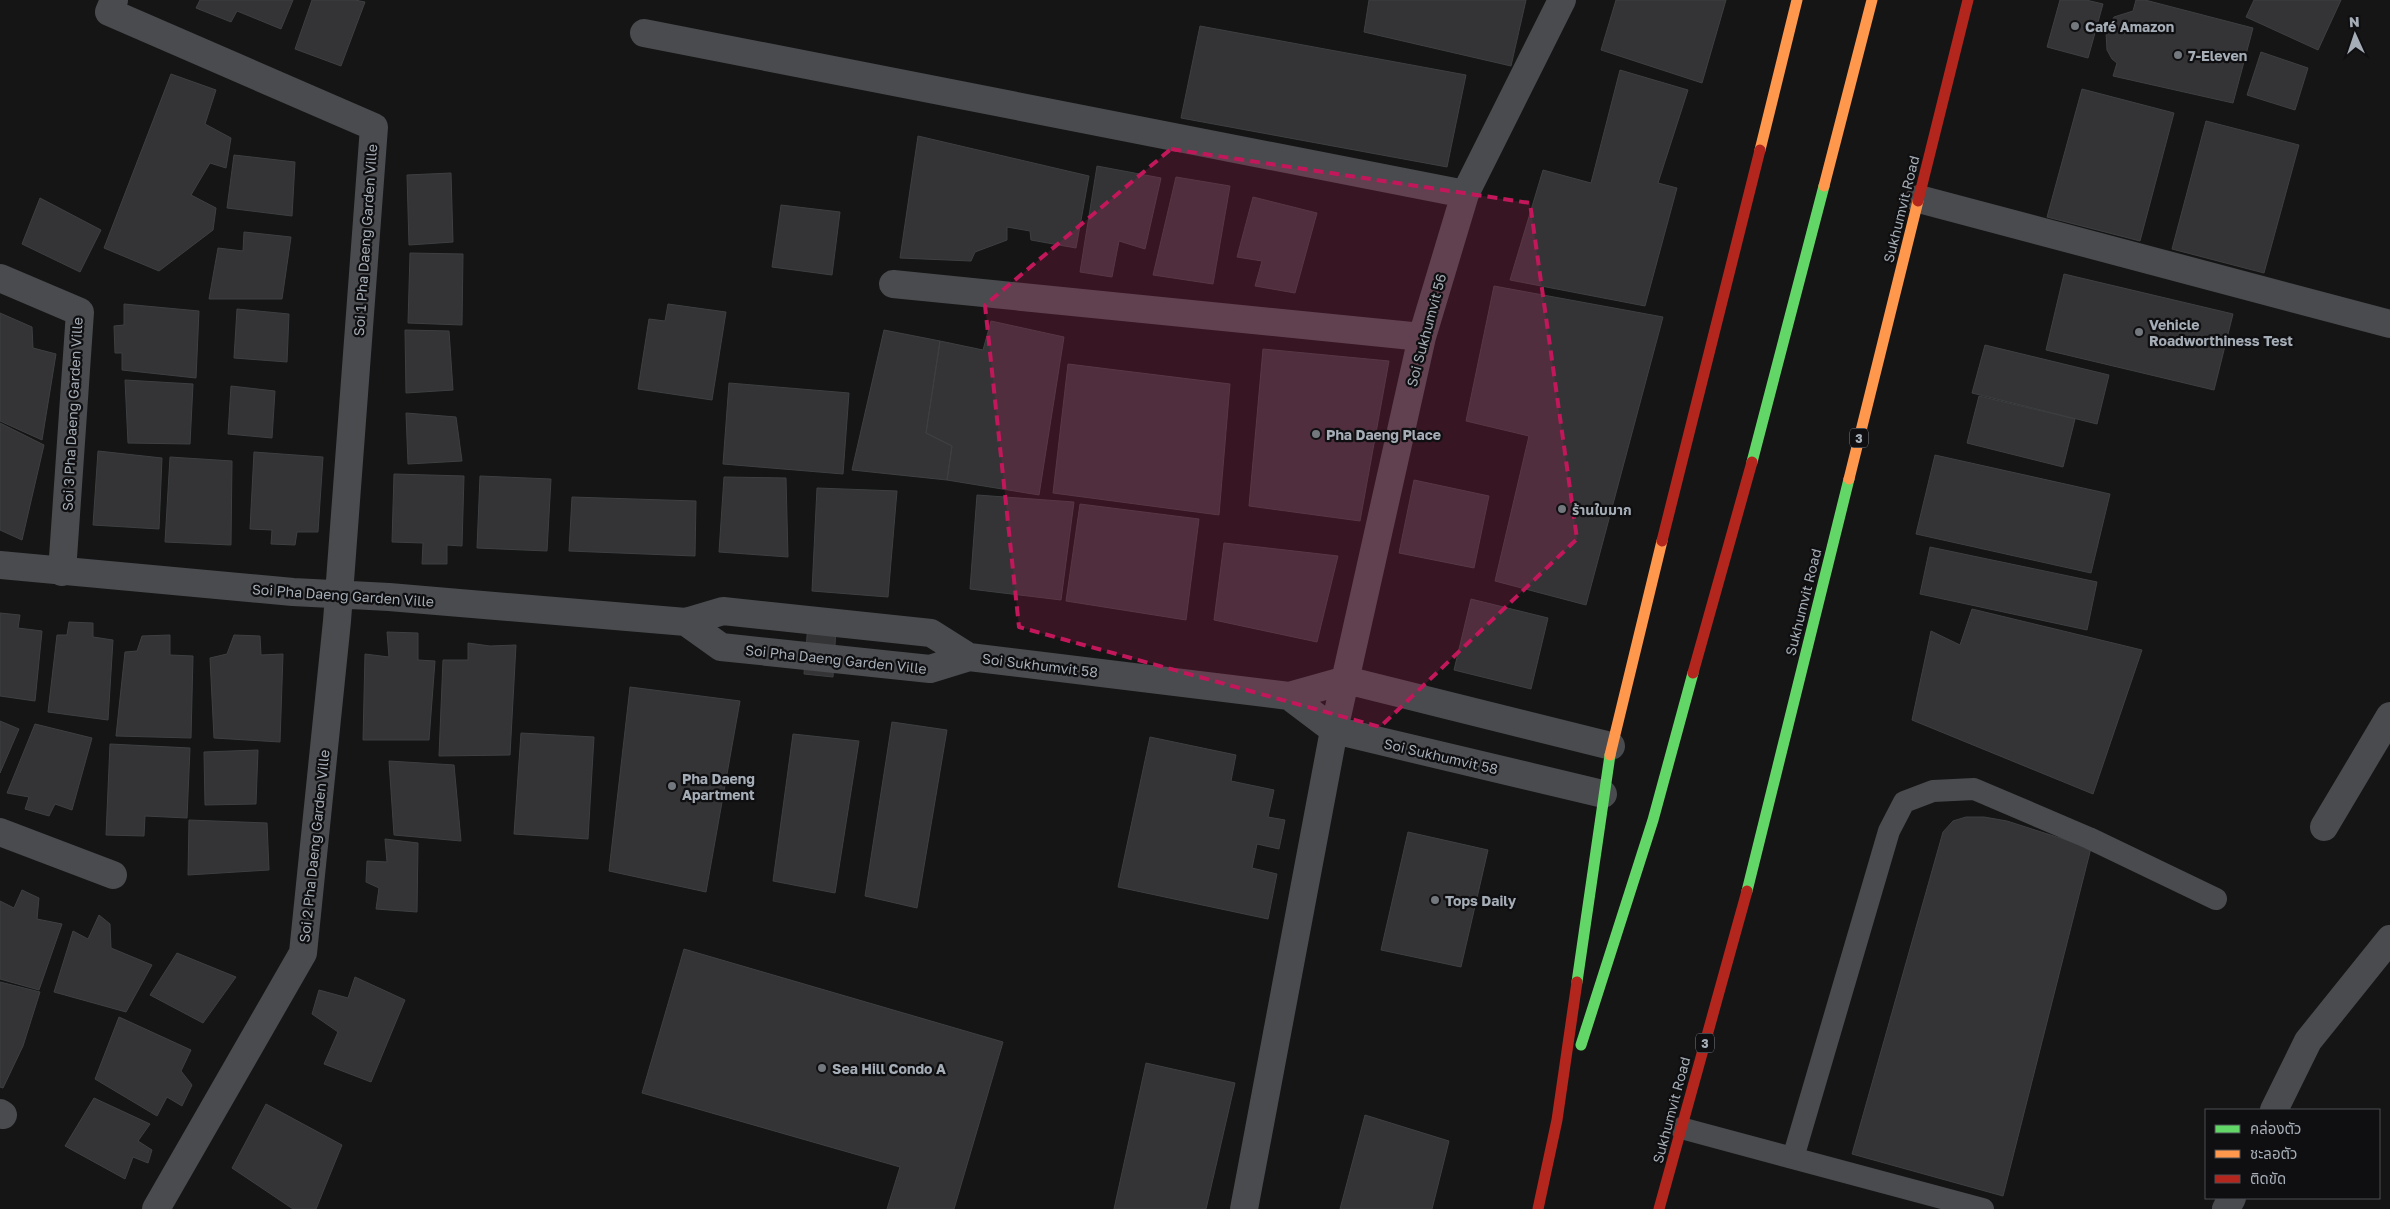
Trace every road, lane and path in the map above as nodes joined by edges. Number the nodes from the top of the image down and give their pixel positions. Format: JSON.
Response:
{"nodes":[{"id":1,"x":114,"y":0,"type":"edge"},
{"id":2,"x":1562,"y":0,"type":"edge"},
{"id":3,"x":1797,"y":0,"type":"edge"},
{"id":4,"x":1872,"y":0,"type":"edge"},
{"id":5,"x":1968,"y":0,"type":"edge"},
{"id":6,"x":644,"y":33,"type":"dead end"},
{"id":7,"x":1465,"y":194,"type":"junction"},
{"id":8,"x":1919,"y":199,"type":"junction"},
{"id":9,"x":0,"y":278,"type":"edge"},
{"id":10,"x":892,"y":284,"type":"dead end"},
{"id":11,"x":2390,"y":324,"type":"edge"},
{"id":12,"x":1422,"y":337,"type":"junction"},
{"id":13,"x":0,"y":565,"type":"edge"},
{"id":14,"x":62,"y":572,"type":"junction"},
{"id":15,"x":339,"y":594,"type":"junction"},
{"id":16,"x":686,"y":622,"type":"junction"},
{"id":17,"x":969,"y":656,"type":"junction"},
{"id":18,"x":1346,"y":680,"type":"junction"},
{"id":19,"x":1289,"y":696,"type":"junction"},
{"id":20,"x":2390,"y":716,"type":"edge"},
{"id":21,"x":1334,"y":730,"type":"junction"},
{"id":22,"x":1611,"y":746,"type":"junction"},
{"id":23,"x":1603,"y":794,"type":"junction"},
{"id":24,"x":2324,"y":827,"type":"dead end"},
{"id":25,"x":0,"y":832,"type":"edge"},
{"id":26,"x":113,"y":874,"type":"dead end"},
{"id":27,"x":2216,"y":899,"type":"dead end"},
{"id":28,"x":2390,"y":939,"type":"edge"},
{"id":29,"x":2274,"y":1109,"type":"edge"},
{"id":30,"x":1557,"y":1120,"type":"junction"},
{"id":31,"x":1681,"y":1128,"type":"junction"},
{"id":32,"x":1793,"y":1158,"type":"junction"},
{"id":33,"x":156,"y":1209,"type":"edge"},
{"id":34,"x":1244,"y":1209,"type":"edge"},
{"id":35,"x":1538,"y":1209,"type":"edge"},
{"id":36,"x":1659,"y":1209,"type":"edge"},
{"id":37,"x":1983,"y":1209,"type":"edge"}],
"edges":[{"from":1,"to":15,"type":"street","name":"Soi 1 Pha Daeng Garden Ville"},
{"from":2,"to":7,"type":"street","name":"Soi Sukhumvit 56"},
{"from":3,"to":22,"type":"highway"},
{"from":4,"to":30,"type":"highway"},
{"from":5,"to":8,"type":"highway","name":"Sukhumvit Road","number":"3"},
{"from":6,"to":7,"type":"street"},
{"from":7,"to":12,"type":"street","name":"Soi Sukhumvit 56"},
{"from":8,"to":11,"type":"street"},
{"from":8,"to":31,"type":"highway","name":"Sukhumvit Road","number":"3"},
{"from":9,"to":14,"type":"street","name":"Soi 3 Pha Daeng Garden Ville"},
{"from":10,"to":12,"type":"street"},
{"from":12,"to":18,"type":"street","name":"Soi Sukhumvit 56"},
{"from":13,"to":14,"type":"street","name":"Soi Pha Daeng Garden Ville"},
{"from":14,"to":15,"type":"street","name":"Soi Pha Daeng Garden Ville"},
{"from":15,"to":16,"type":"street","name":"Soi Pha Daeng Garden Ville"},
{"from":15,"to":33,"type":"street","name":"Soi 2 Pha Daeng Garden Ville"},
{"from":16,"to":17,"type":"street","name":"Soi Pha Daeng Garden Ville"},
{"from":16,"to":17,"type":"street","name":"Soi Pha Daeng Garden Ville"},
{"from":17,"to":19,"type":"street","name":"Soi Sukhumvit 58"},
{"from":18,"to":19,"type":"street","name":"Soi Sukhumvit 58"},
{"from":18,"to":21,"type":"street","name":"Soi Sukhumvit 56"},
{"from":18,"to":22,"type":"street","name":"Soi Sukhumvit 58"},
{"from":19,"to":21,"type":"street","name":"Soi Sukhumvit 58"},
{"from":20,"to":24,"type":"street"},
{"from":21,"to":23,"type":"street","name":"Soi Sukhumvit 58"},
{"from":21,"to":34,"type":"street","name":"Soi Sukhumvit 56"},
{"from":22,"to":23,"type":"highway"},
{"from":23,"to":30,"type":"highway"},
{"from":25,"to":26,"type":"street"},
{"from":27,"to":32,"type":"lane"},
{"from":28,"to":29,"type":"street"},
{"from":30,"to":35,"type":"highway"},
{"from":31,"to":32,"type":"lane"},
{"from":31,"to":36,"type":"highway","name":"Sukhumvit Road","number":"3"},
{"from":32,"to":37,"type":"lane"}]}
